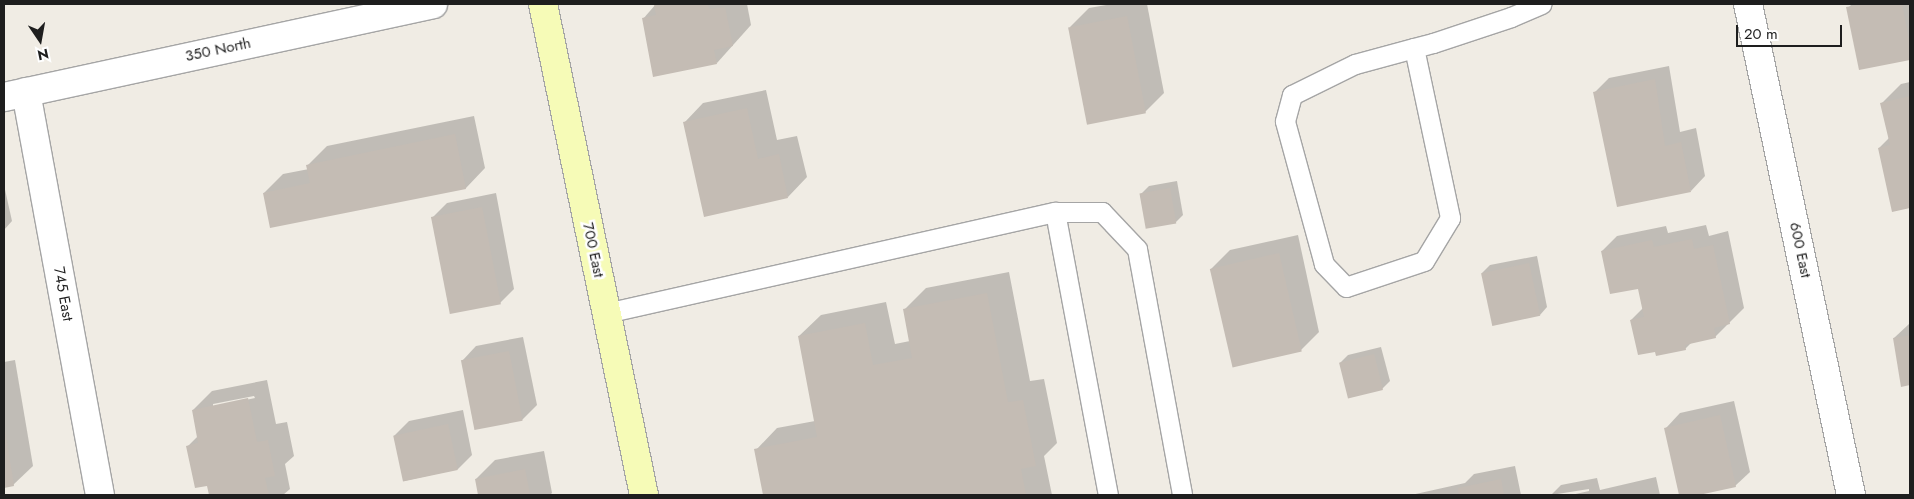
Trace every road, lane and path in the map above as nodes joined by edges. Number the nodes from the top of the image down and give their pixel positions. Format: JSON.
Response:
{"nodes":[{"id":1,"x":433,"y":4,"type":"edge"},
{"id":2,"x":543,"y":4,"type":"edge"},
{"id":3,"x":1541,"y":4,"type":"edge"},
{"id":4,"x":1748,"y":4,"type":"edge"},
{"id":5,"x":1414,"y":48,"type":"junction"},
{"id":6,"x":15,"y":95,"type":"edge"},
{"id":7,"x":1055,"y":212,"type":"junction"},
{"id":8,"x":606,"y":313,"type":"junction"},
{"id":9,"x":100,"y":495,"type":"edge"},
{"id":10,"x":644,"y":495,"type":"edge"},
{"id":11,"x":1108,"y":495,"type":"edge"},
{"id":12,"x":1182,"y":495,"type":"edge"},
{"id":13,"x":1851,"y":495,"type":"edge"}],
"edges":[{"from":1,"to":6,"type":"street","name":"350 North"},
{"from":2,"to":8,"type":"street","name":"700 East"},
{"from":3,"to":5,"type":"lane"},
{"from":4,"to":13,"type":"street","name":"600 East"},
{"from":5,"to":5,"type":"lane"},
{"from":6,"to":9,"type":"street","name":"745 East"},
{"from":7,"to":8,"type":"lane"},
{"from":7,"to":11,"type":"lane"},
{"from":7,"to":12,"type":"lane"},
{"from":8,"to":10,"type":"street","name":"700 East"}]}
